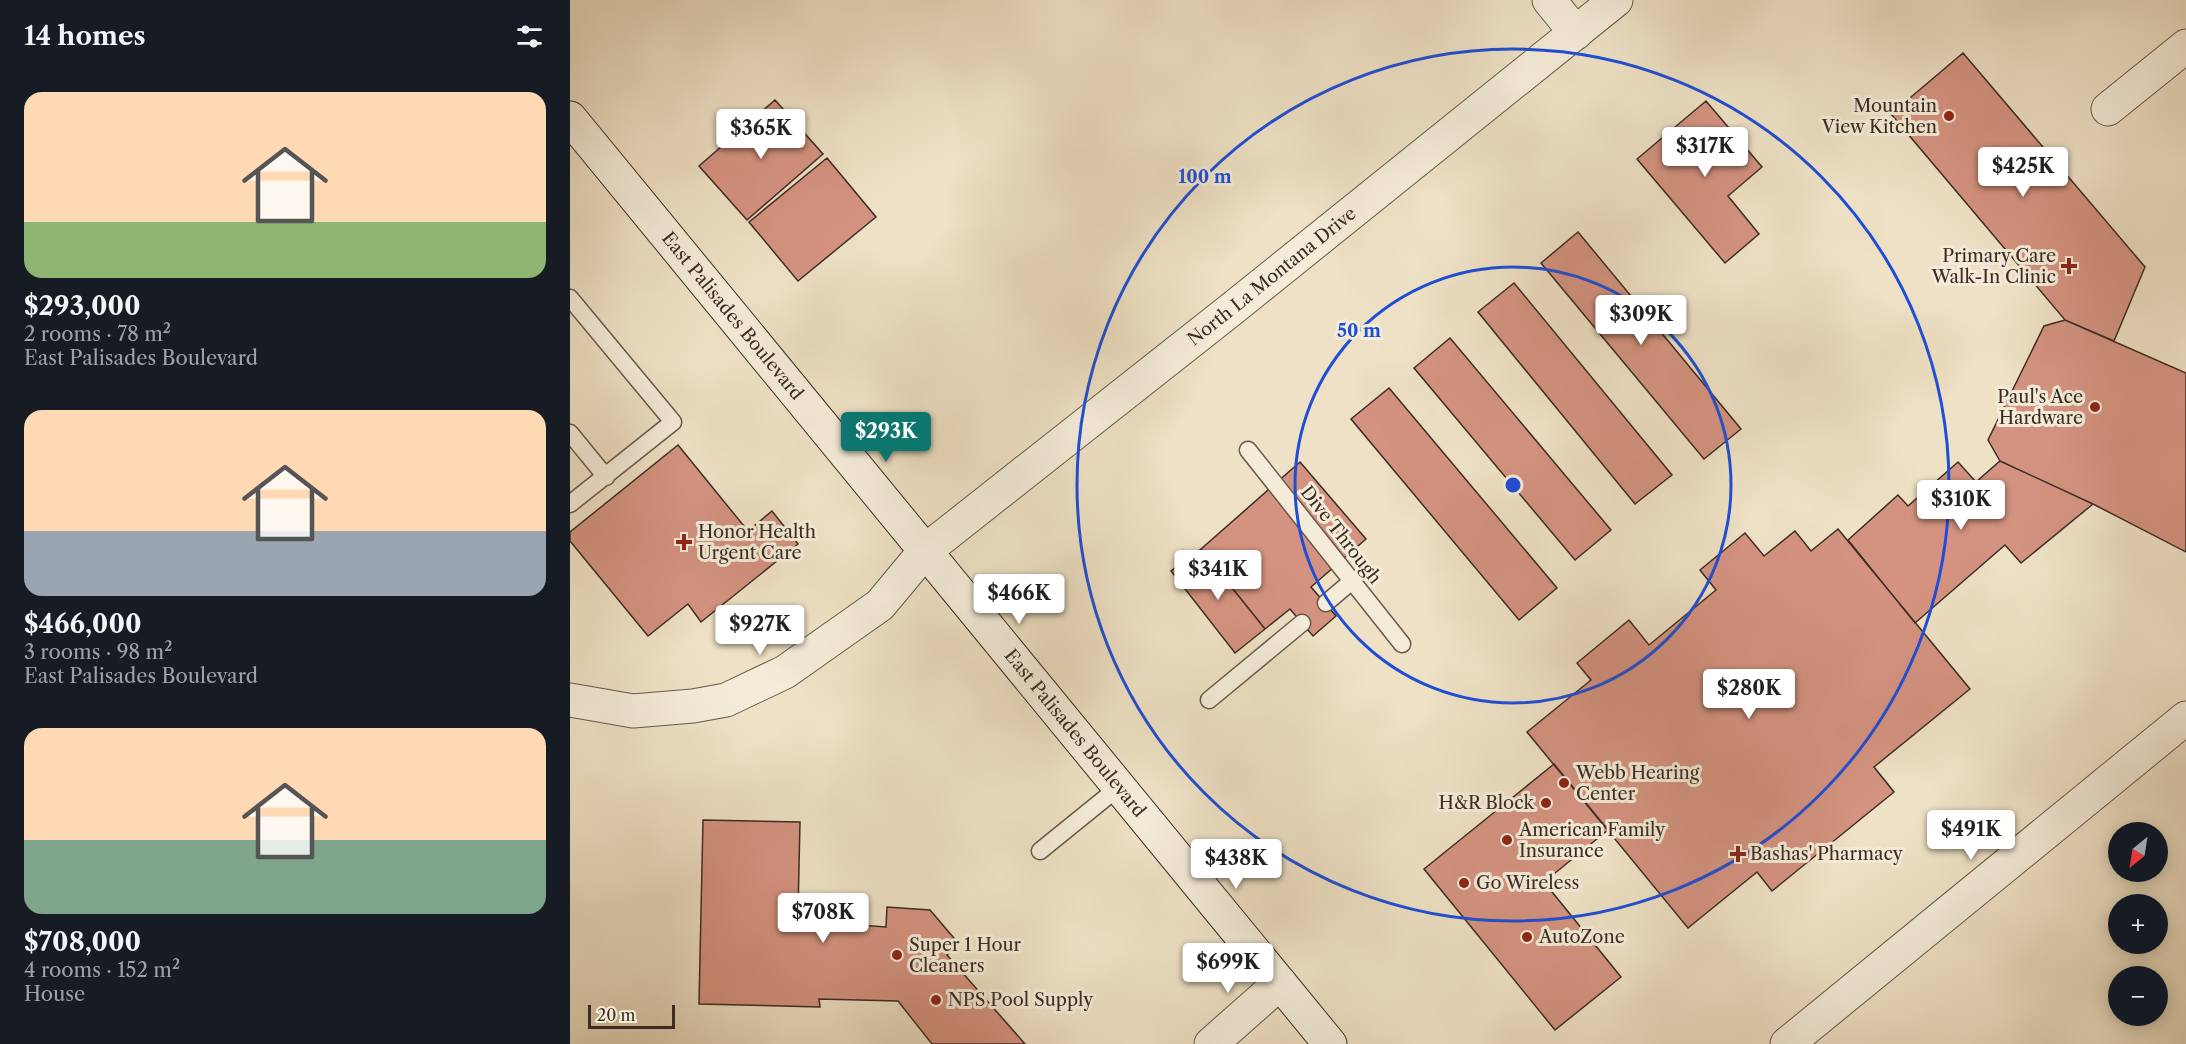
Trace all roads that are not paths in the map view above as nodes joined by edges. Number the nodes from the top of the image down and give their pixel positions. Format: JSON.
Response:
{"nodes":[{"id":1,"x":1549,"y":0,"type":"edge"},
{"id":2,"x":1617,"y":0,"type":"edge"},
{"id":3,"x":1576,"y":33,"type":"junction"},
{"id":4,"x":2186,"y":46,"type":"edge"},
{"id":5,"x":2108,"y":109,"type":"dead end"},
{"id":6,"x":570,"y":118,"type":"edge"},
{"id":7,"x":570,"y":298,"type":"edge"},
{"id":8,"x":570,"y":433,"type":"edge"},
{"id":9,"x":1248,"y":450,"type":"dead end"},
{"id":10,"x":606,"y":477,"type":"junction"},
{"id":11,"x":570,"y":504,"type":"edge"},
{"id":12,"x":925,"y":551,"type":"junction"},
{"id":13,"x":1352,"y":581,"type":"junction"},
{"id":14,"x":1326,"y":603,"type":"dead end"},
{"id":15,"x":1302,"y":623,"type":"dead end"},
{"id":16,"x":1402,"y":644,"type":"dead end"},
{"id":17,"x":570,"y":700,"type":"edge"},
{"id":18,"x":1209,"y":700,"type":"dead end"},
{"id":19,"x":2186,"y":718,"type":"edge"},
{"id":20,"x":1119,"y":787,"type":"junction"},
{"id":21,"x":1040,"y":851,"type":"dead end"},
{"id":22,"x":1280,"y":983,"type":"junction"},
{"id":23,"x":1211,"y":1044,"type":"edge"},
{"id":24,"x":1330,"y":1044,"type":"edge"},
{"id":25,"x":1787,"y":1044,"type":"edge"}],
"edges":[{"from":1,"to":3,"type":"street"},
{"from":2,"to":3,"type":"street","name":"North La Montana Drive"},
{"from":3,"to":12,"type":"street","name":"North La Montana Drive"},
{"from":4,"to":5,"type":"street"},
{"from":6,"to":12,"type":"street","name":"East Palisades Boulevard"},
{"from":7,"to":10,"type":"lane"},
{"from":8,"to":10,"type":"lane"},
{"from":9,"to":13,"type":"lane","name":"Dive Through"},
{"from":10,"to":11,"type":"lane"},
{"from":12,"to":17,"type":"street","name":"North La Montana Drive"},
{"from":12,"to":20,"type":"street","name":"East Palisades Boulevard"},
{"from":13,"to":14,"type":"lane"},
{"from":13,"to":16,"type":"lane","name":"Dive Through"},
{"from":15,"to":18,"type":"lane"},
{"from":19,"to":25,"type":"street"},
{"from":20,"to":21,"type":"lane"},
{"from":20,"to":22,"type":"street","name":"East Palisades Boulevard"},
{"from":22,"to":23,"type":"street"},
{"from":22,"to":24,"type":"street","name":"East Palisades Boulevard"}]}
